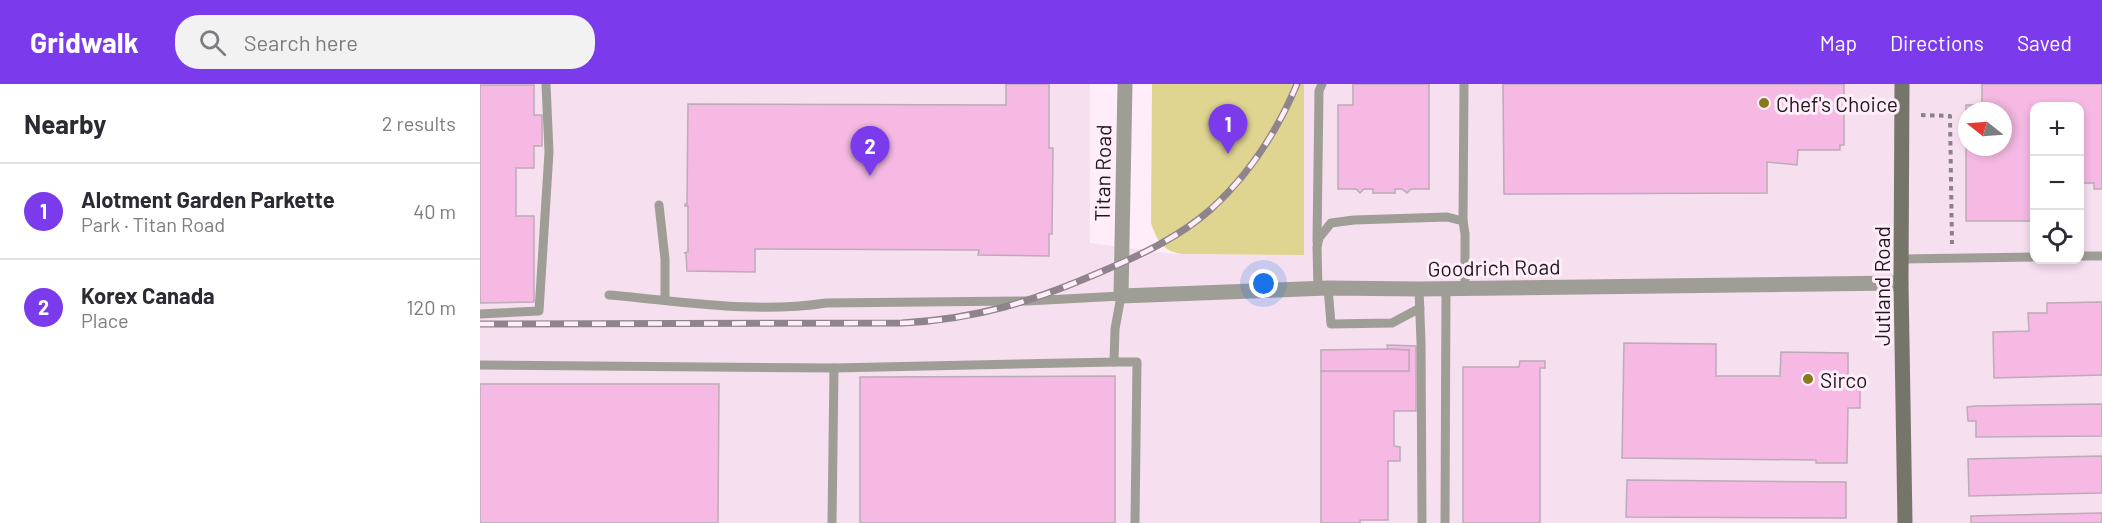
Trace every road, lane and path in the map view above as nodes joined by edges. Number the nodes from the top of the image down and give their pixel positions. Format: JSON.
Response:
{"nodes":[{"id":1,"x":546,"y":84,"type":"edge"},
{"id":2,"x":1125,"y":84,"type":"edge"},
{"id":3,"x":1322,"y":84,"type":"edge"},
{"id":4,"x":1464,"y":84,"type":"edge"},
{"id":5,"x":1902,"y":84,"type":"edge"},
{"id":6,"x":1902,"y":114,"type":"junction"},
{"id":7,"x":659,"y":205,"type":"dead end"},
{"id":8,"x":1463,"y":221,"type":"junction"},
{"id":9,"x":1317,"y":247,"type":"junction"},
{"id":10,"x":2084,"y":256,"type":"edge"},
{"id":11,"x":2102,"y":256,"type":"edge"},
{"id":12,"x":2030,"y":257,"type":"edge"},
{"id":13,"x":1952,"y":259,"type":"junction"},
{"id":14,"x":1902,"y":260,"type":"junction"},
{"id":15,"x":1901,"y":283,"type":"junction"},
{"id":16,"x":1323,"y":288,"type":"junction"},
{"id":17,"x":1446,"y":288,"type":"junction"},
{"id":18,"x":1465,"y":288,"type":"junction"},
{"id":19,"x":1419,"y":289,"type":"junction"},
{"id":20,"x":609,"y":295,"type":"dead end"},
{"id":21,"x":1121,"y":296,"type":"junction"},
{"id":22,"x":665,"y":300,"type":"junction"},
{"id":23,"x":1419,"y":308,"type":"junction"},
{"id":24,"x":480,"y":314,"type":"edge"},
{"id":25,"x":1114,"y":362,"type":"junction"},
{"id":26,"x":480,"y":365,"type":"edge"},
{"id":27,"x":834,"y":368,"type":"junction"},
{"id":28,"x":832,"y":523,"type":"edge"},
{"id":29,"x":1135,"y":523,"type":"edge"},
{"id":30,"x":1422,"y":523,"type":"edge"},
{"id":31,"x":1445,"y":523,"type":"edge"},
{"id":32,"x":1905,"y":523,"type":"edge"}],
"edges":[{"from":1,"to":24,"type":"lane"},
{"from":2,"to":21,"type":"street","name":"Titan Road"},
{"from":3,"to":9,"type":"lane"},
{"from":4,"to":8,"type":"lane"},
{"from":5,"to":6,"type":"street","name":"Jutland Road"},
{"from":6,"to":13,"type":"path"},
{"from":6,"to":14,"type":"street","name":"Jutland Road"},
{"from":7,"to":22,"type":"lane"},
{"from":8,"to":9,"type":"lane"},
{"from":8,"to":18,"type":"lane"},
{"from":9,"to":16,"type":"lane"},
{"from":10,"to":11,"type":"lane"},
{"from":12,"to":13,"type":"lane"},
{"from":13,"to":14,"type":"lane"},
{"from":14,"to":15,"type":"street","name":"Jutland Road"},
{"from":15,"to":18,"type":"street","name":"Goodrich Road"},
{"from":15,"to":32,"type":"street","name":"Jutland Road"},
{"from":16,"to":19,"type":"street","name":"Goodrich Road"},
{"from":16,"to":21,"type":"street","name":"Goodrich Road"},
{"from":16,"to":23,"type":"lane"},
{"from":17,"to":18,"type":"street","name":"Goodrich Road"},
{"from":17,"to":19,"type":"street","name":"Goodrich Road"},
{"from":17,"to":31,"type":"lane"},
{"from":19,"to":23,"type":"lane"},
{"from":20,"to":22,"type":"lane"},
{"from":21,"to":22,"type":"lane"},
{"from":21,"to":25,"type":"lane"},
{"from":23,"to":30,"type":"lane"},
{"from":25,"to":27,"type":"lane"},
{"from":25,"to":29,"type":"lane"},
{"from":26,"to":27,"type":"lane"},
{"from":27,"to":28,"type":"lane"}]}
